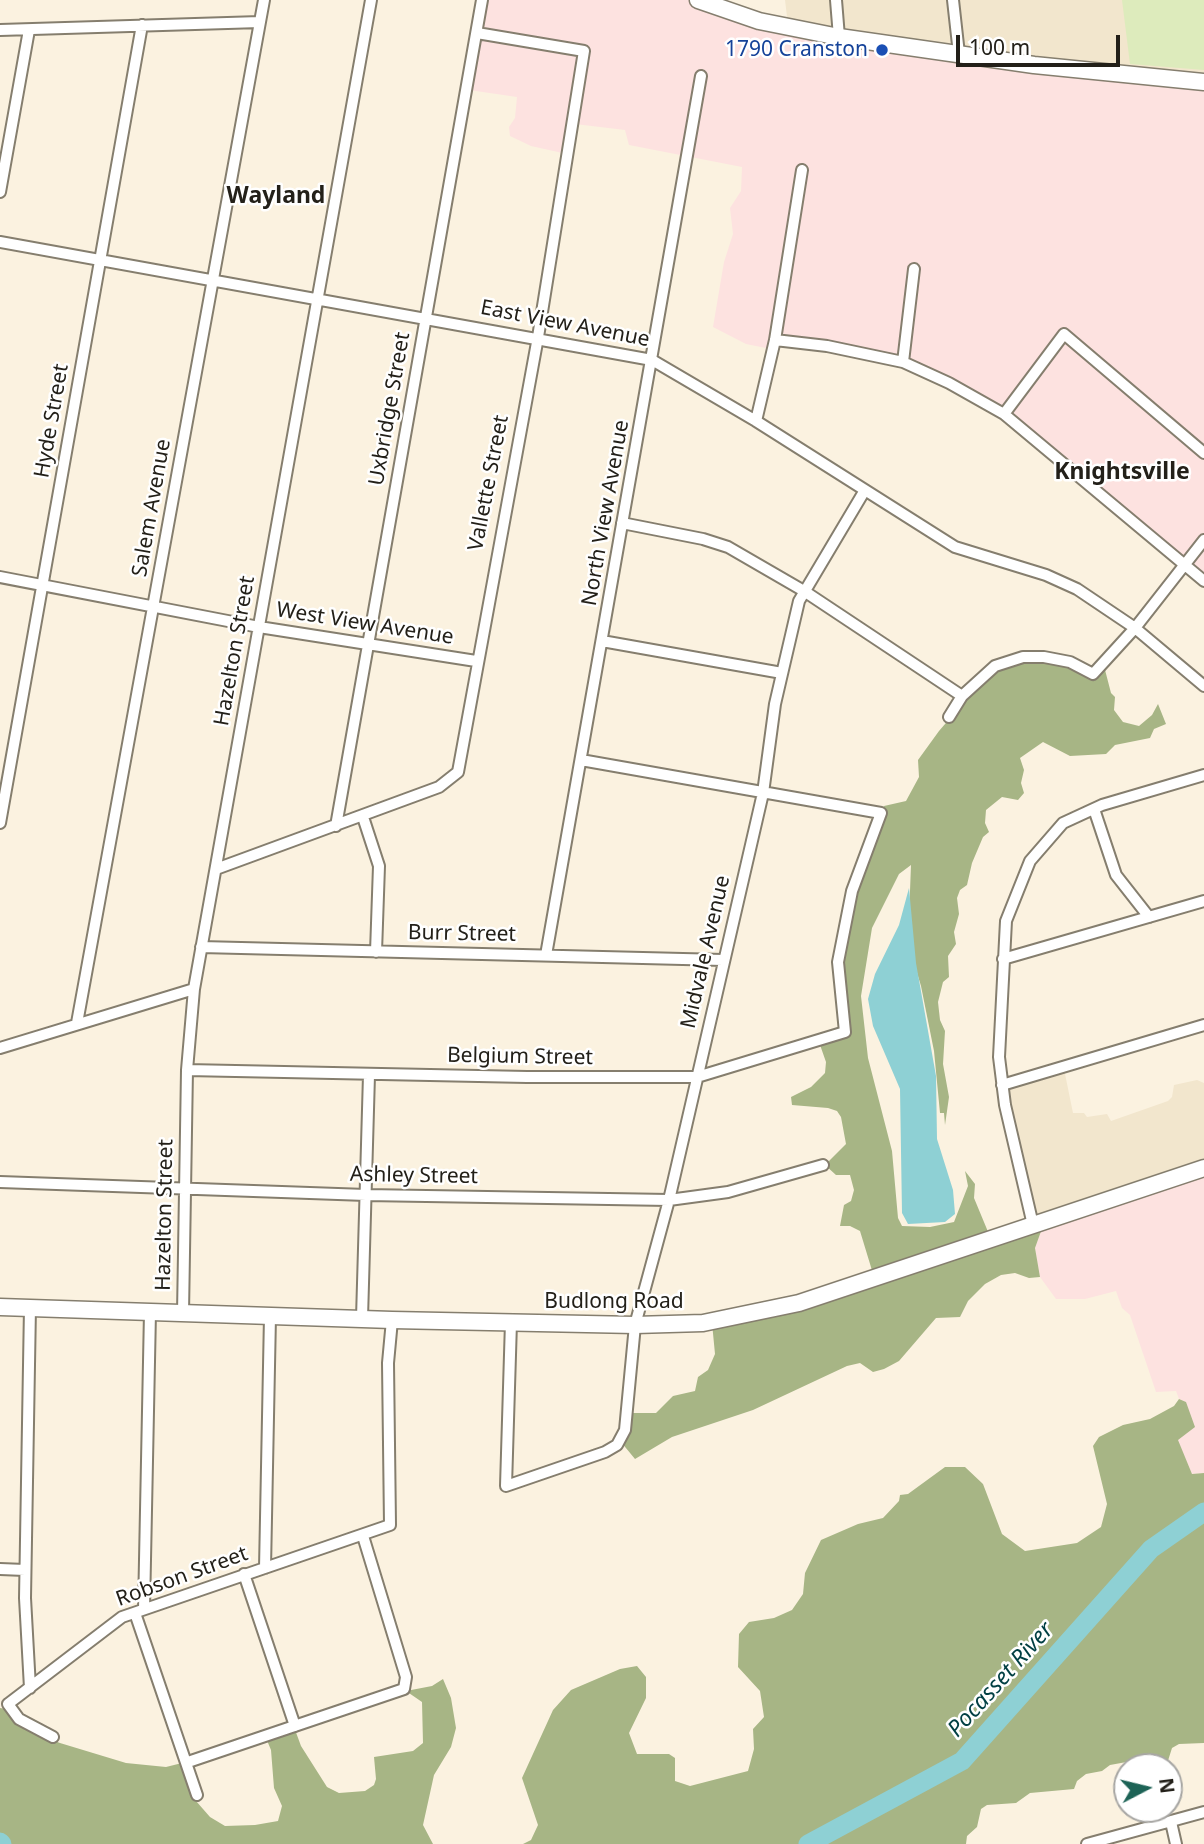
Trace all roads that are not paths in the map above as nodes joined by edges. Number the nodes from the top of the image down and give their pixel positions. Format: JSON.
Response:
{"nodes":[{"id":1,"x":264,"y":0,"type":"edge"},
{"id":2,"x":371,"y":0,"type":"edge"},
{"id":3,"x":482,"y":0,"type":"edge"},
{"id":4,"x":836,"y":0,"type":"edge"},
{"id":5,"x":953,"y":0,"type":"edge"},
{"id":6,"x":706,"y":2,"type":"edge"},
{"id":7,"x":260,"y":22,"type":"junction"},
{"id":8,"x":142,"y":26,"type":"junction"},
{"id":9,"x":0,"y":30,"type":"edge"},
{"id":10,"x":29,"y":30,"type":"junction"},
{"id":11,"x":477,"y":33,"type":"junction"},
{"id":12,"x":839,"y":37,"type":"junction"},
{"id":13,"x":959,"y":54,"type":"junction"},
{"id":14,"x":701,"y":76,"type":"dead end"},
{"id":15,"x":1204,"y":82,"type":"edge"},
{"id":16,"x":802,"y":170,"type":"dead end"},
{"id":17,"x":0,"y":192,"type":"edge"},
{"id":18,"x":0,"y":242,"type":"edge"},
{"id":19,"x":101,"y":259,"type":"junction"},
{"id":20,"x":914,"y":269,"type":"dead end"},
{"id":21,"x":212,"y":281,"type":"junction"},
{"id":22,"x":319,"y":300,"type":"junction"},
{"id":23,"x":426,"y":317,"type":"junction"},
{"id":24,"x":538,"y":337,"type":"junction"},
{"id":25,"x":775,"y":340,"type":"junction"},
{"id":26,"x":652,"y":360,"type":"junction"},
{"id":27,"x":903,"y":362,"type":"junction"},
{"id":28,"x":1004,"y":414,"type":"junction"},
{"id":29,"x":755,"y":421,"type":"junction"},
{"id":30,"x":1204,"y":453,"type":"edge"},
{"id":31,"x":865,"y":491,"type":"junction"},
{"id":32,"x":622,"y":523,"type":"junction"},
{"id":33,"x":1204,"y":540,"type":"edge"},
{"id":34,"x":1185,"y":564,"type":"junction"},
{"id":35,"x":0,"y":577,"type":"edge"},
{"id":36,"x":1204,"y":581,"type":"edge"},
{"id":37,"x":43,"y":584,"type":"junction"},
{"id":38,"x":804,"y":591,"type":"junction"},
{"id":39,"x":153,"y":606,"type":"junction"},
{"id":40,"x":259,"y":627,"type":"junction"},
{"id":41,"x":1135,"y":628,"type":"junction"},
{"id":42,"x":602,"y":641,"type":"junction"},
{"id":43,"x":368,"y":645,"type":"junction"},
{"id":44,"x":476,"y":661,"type":"junction"},
{"id":45,"x":782,"y":673,"type":"junction"},
{"id":46,"x":1204,"y":686,"type":"edge"},
{"id":47,"x":962,"y":696,"type":"junction"},
{"id":48,"x":949,"y":717,"type":"dead end"},
{"id":49,"x":581,"y":760,"type":"junction"},
{"id":50,"x":1204,"y":775,"type":"edge"},
{"id":51,"x":762,"y":793,"type":"junction"},
{"id":52,"x":1094,"y":809,"type":"junction"},
{"id":53,"x":363,"y":817,"type":"junction"},
{"id":54,"x":0,"y":823,"type":"edge"},
{"id":55,"x":336,"y":825,"type":"junction"},
{"id":56,"x":216,"y":869,"type":"junction"},
{"id":57,"x":1204,"y":901,"type":"edge"},
{"id":58,"x":1149,"y":917,"type":"junction"},
{"id":59,"x":201,"y":947,"type":"junction"},
{"id":60,"x":376,"y":952,"type":"junction"},
{"id":61,"x":545,"y":955,"type":"junction"},
{"id":62,"x":1003,"y":959,"type":"junction"},
{"id":63,"x":723,"y":960,"type":"junction"},
{"id":64,"x":194,"y":989,"type":"junction"},
{"id":65,"x":77,"y":1023,"type":"junction"},
{"id":66,"x":1204,"y":1025,"type":"edge"},
{"id":67,"x":0,"y":1048,"type":"edge"},
{"id":68,"x":187,"y":1070,"type":"junction"},
{"id":69,"x":369,"y":1075,"type":"junction"},
{"id":70,"x":697,"y":1077,"type":"junction"},
{"id":71,"x":1002,"y":1085,"type":"junction"},
{"id":72,"x":823,"y":1165,"type":"dead end"},
{"id":73,"x":1204,"y":1168,"type":"edge"},
{"id":74,"x":0,"y":1182,"type":"edge"},
{"id":75,"x":184,"y":1189,"type":"junction"},
{"id":76,"x":366,"y":1195,"type":"junction"},
{"id":77,"x":669,"y":1200,"type":"junction"},
{"id":78,"x":1033,"y":1225,"type":"junction"},
{"id":79,"x":0,"y":1307,"type":"edge"},
{"id":80,"x":30,"y":1307,"type":"junction"},
{"id":81,"x":150,"y":1312,"type":"junction"},
{"id":82,"x":183,"y":1313,"type":"junction"},
{"id":83,"x":270,"y":1316,"type":"junction"},
{"id":84,"x":362,"y":1318,"type":"junction"},
{"id":85,"x":392,"y":1320,"type":"junction"},
{"id":86,"x":511,"y":1322,"type":"junction"},
{"id":87,"x":635,"y":1325,"type":"junction"},
{"id":88,"x":363,"y":1536,"type":"junction"},
{"id":89,"x":265,"y":1567,"type":"junction"},
{"id":90,"x":0,"y":1569,"type":"edge"},
{"id":91,"x":25,"y":1570,"type":"junction"},
{"id":92,"x":244,"y":1574,"type":"junction"},
{"id":93,"x":140,"y":1611,"type":"junction"},
{"id":94,"x":30,"y":1688,"type":"junction"},
{"id":95,"x":4,"y":1705,"type":"edge"},
{"id":96,"x":295,"y":1726,"type":"junction"},
{"id":97,"x":53,"y":1737,"type":"dead end"},
{"id":98,"x":188,"y":1762,"type":"junction"},
{"id":99,"x":197,"y":1795,"type":"dead end"},
{"id":100,"x":1204,"y":1812,"type":"edge"},
{"id":101,"x":1183,"y":1818,"type":"edge"},
{"id":102,"x":1167,"y":1823,"type":"edge"},
{"id":103,"x":1171,"y":1823,"type":"edge"},
{"id":104,"x":1087,"y":1844,"type":"edge"},
{"id":105,"x":1176,"y":1844,"type":"edge"}],
"edges":[{"from":1,"to":7,"type":"street","name":"Salem Avenue"},
{"from":2,"to":22,"type":"street","name":"Hazelton Street"},
{"from":3,"to":11,"type":"street","name":"Uxbridge Street"},
{"from":4,"to":12,"type":"street"},
{"from":5,"to":13,"type":"street"},
{"from":6,"to":12,"type":"main road"},
{"from":7,"to":8,"type":"street"},
{"from":7,"to":21,"type":"street","name":"Salem Avenue"},
{"from":8,"to":10,"type":"street"},
{"from":8,"to":19,"type":"street","name":"Hyde Street"},
{"from":9,"to":10,"type":"street"},
{"from":10,"to":17,"type":"street"},
{"from":11,"to":23,"type":"street","name":"Uxbridge Street"},
{"from":11,"to":24,"type":"street","name":"Vallette Street"},
{"from":12,"to":13,"type":"main road"},
{"from":13,"to":15,"type":"main road"},
{"from":14,"to":26,"type":"street","name":"North View Avenue"},
{"from":16,"to":25,"type":"street"},
{"from":18,"to":19,"type":"street","name":"East View Avenue"},
{"from":19,"to":21,"type":"street","name":"East View Avenue"},
{"from":19,"to":37,"type":"street","name":"Hyde Street"},
{"from":20,"to":27,"type":"street"},
{"from":21,"to":22,"type":"street","name":"East View Avenue"},
{"from":21,"to":39,"type":"street","name":"Salem Avenue"},
{"from":22,"to":23,"type":"street","name":"East View Avenue"},
{"from":22,"to":40,"type":"street","name":"Hazelton Street"},
{"from":23,"to":24,"type":"street","name":"East View Avenue"},
{"from":23,"to":43,"type":"street","name":"Uxbridge Street"},
{"from":24,"to":26,"type":"street","name":"East View Avenue"},
{"from":24,"to":44,"type":"street","name":"Vallette Street"},
{"from":25,"to":27,"type":"street"},
{"from":25,"to":29,"type":"street"},
{"from":26,"to":29,"type":"street","name":"East View Avenue"},
{"from":26,"to":32,"type":"street","name":"North View Avenue"},
{"from":27,"to":28,"type":"street"},
{"from":28,"to":30,"type":"street"},
{"from":28,"to":34,"type":"street"},
{"from":29,"to":31,"type":"street","name":"East View Avenue"},
{"from":31,"to":38,"type":"street","name":"Midvale Avenue"},
{"from":31,"to":41,"type":"street","name":"East View Avenue"},
{"from":32,"to":38,"type":"street"},
{"from":32,"to":42,"type":"street","name":"North View Avenue"},
{"from":33,"to":34,"type":"street"},
{"from":34,"to":36,"type":"street"},
{"from":34,"to":41,"type":"street"},
{"from":35,"to":37,"type":"street","name":"West View Avenue"},
{"from":37,"to":39,"type":"street","name":"West View Avenue"},
{"from":37,"to":54,"type":"street","name":"Hyde Street"},
{"from":38,"to":45,"type":"street","name":"Midvale Avenue"},
{"from":38,"to":47,"type":"street"},
{"from":39,"to":40,"type":"street","name":"West View Avenue"},
{"from":39,"to":65,"type":"street","name":"Salem Avenue"},
{"from":40,"to":43,"type":"street","name":"West View Avenue"},
{"from":40,"to":56,"type":"street","name":"Hazelton Street"},
{"from":41,"to":46,"type":"street","name":"East View Avenue"},
{"from":41,"to":47,"type":"street"},
{"from":42,"to":45,"type":"street"},
{"from":42,"to":49,"type":"street","name":"North View Avenue"},
{"from":43,"to":44,"type":"street","name":"West View Avenue"},
{"from":43,"to":55,"type":"street","name":"Uxbridge Street"},
{"from":44,"to":53,"type":"street","name":"Vallette Street"},
{"from":45,"to":51,"type":"street","name":"Midvale Avenue"},
{"from":47,"to":48,"type":"street"},
{"from":49,"to":51,"type":"street"},
{"from":49,"to":61,"type":"street","name":"North View Avenue"},
{"from":50,"to":52,"type":"street"},
{"from":51,"to":63,"type":"street","name":"Midvale Avenue"},
{"from":51,"to":70,"type":"street","name":"Belgium Street"},
{"from":52,"to":58,"type":"street"},
{"from":52,"to":62,"type":"street"},
{"from":53,"to":55,"type":"street","name":"Vallette Street"},
{"from":53,"to":60,"type":"street"},
{"from":55,"to":56,"type":"street","name":"Vallette Street"},
{"from":56,"to":59,"type":"street","name":"Hazelton Street"},
{"from":57,"to":58,"type":"street"},
{"from":58,"to":62,"type":"street"},
{"from":59,"to":60,"type":"street","name":"Burr Street"},
{"from":59,"to":64,"type":"street","name":"Hazelton Street"},
{"from":60,"to":61,"type":"street","name":"Burr Street"},
{"from":61,"to":63,"type":"street","name":"Burr Street"},
{"from":62,"to":71,"type":"street"},
{"from":63,"to":70,"type":"street","name":"Midvale Avenue"},
{"from":64,"to":65,"type":"street"},
{"from":64,"to":68,"type":"street","name":"Hazelton Street"},
{"from":65,"to":67,"type":"street"},
{"from":66,"to":71,"type":"street"},
{"from":68,"to":69,"type":"street","name":"Belgium Street"},
{"from":68,"to":75,"type":"street","name":"Hazelton Street"},
{"from":69,"to":70,"type":"street","name":"Belgium Street"},
{"from":69,"to":76,"type":"street"},
{"from":70,"to":77,"type":"street","name":"Midvale Avenue"},
{"from":71,"to":78,"type":"street"},
{"from":72,"to":77,"type":"street","name":"Ashley Street"},
{"from":73,"to":78,"type":"main road","name":"Budlong Road"},
{"from":74,"to":75,"type":"street","name":"Ashley Street"},
{"from":75,"to":76,"type":"street","name":"Ashley Street"},
{"from":75,"to":82,"type":"street","name":"Hazelton Street"},
{"from":76,"to":77,"type":"street","name":"Ashley Street"},
{"from":76,"to":84,"type":"street"},
{"from":77,"to":87,"type":"street","name":"Midvale Avenue"},
{"from":78,"to":87,"type":"main road","name":"Budlong Road"},
{"from":79,"to":80,"type":"main road","name":"Budlong Road"},
{"from":80,"to":81,"type":"main road","name":"Budlong Road"},
{"from":80,"to":91,"type":"street"},
{"from":81,"to":82,"type":"main road","name":"Budlong Road"},
{"from":81,"to":93,"type":"street"},
{"from":82,"to":83,"type":"main road","name":"Budlong Road"},
{"from":83,"to":84,"type":"main road","name":"Budlong Road"},
{"from":83,"to":89,"type":"street"},
{"from":84,"to":85,"type":"main road","name":"Budlong Road"},
{"from":85,"to":86,"type":"main road","name":"Budlong Road"},
{"from":85,"to":88,"type":"street","name":"Robson Street"},
{"from":86,"to":87,"type":"main road","name":"Budlong Road"},
{"from":86,"to":87,"type":"street","name":"Midvale Avenue"},
{"from":88,"to":89,"type":"street","name":"Robson Street"},
{"from":88,"to":96,"type":"street"},
{"from":89,"to":92,"type":"street","name":"Robson Street"},
{"from":90,"to":91,"type":"street"},
{"from":91,"to":94,"type":"street"},
{"from":92,"to":93,"type":"street","name":"Robson Street"},
{"from":92,"to":96,"type":"street"},
{"from":93,"to":94,"type":"street","name":"Robson Street"},
{"from":93,"to":98,"type":"street"},
{"from":94,"to":95,"type":"street","name":"Robson Street"},
{"from":95,"to":97,"type":"street"},
{"from":96,"to":98,"type":"street"},
{"from":98,"to":99,"type":"street"},
{"from":100,"to":101,"type":"street"},
{"from":102,"to":104,"type":"street"},
{"from":103,"to":105,"type":"street"}]}
